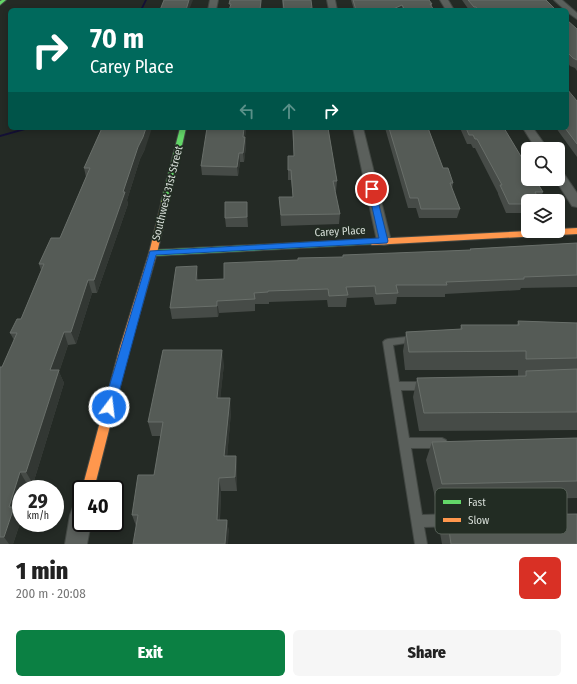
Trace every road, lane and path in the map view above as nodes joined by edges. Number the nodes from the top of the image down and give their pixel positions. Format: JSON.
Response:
{"nodes":[{"id":1,"x":4,"y":0,"type":"edge"},
{"id":2,"x":558,"y":0,"type":"edge"},
{"id":3,"x":0,"y":4,"type":"edge"},
{"id":4,"x":566,"y":8,"type":"edge"},
{"id":5,"x":569,"y":11,"type":"edge"},
{"id":6,"x":577,"y":19,"type":"edge"},
{"id":7,"x":183,"y":130,"type":"edge"},
{"id":8,"x":358,"y":130,"type":"edge"},
{"id":9,"x":529,"y":130,"type":"edge"},
{"id":10,"x":537,"y":142,"type":"edge"},
{"id":11,"x":565,"y":185,"type":"edge"},
{"id":12,"x":577,"y":203,"type":"edge"},
{"id":13,"x":577,"y":231,"type":"edge"},
{"id":14,"x":384,"y":241,"type":"junction"},
{"id":15,"x":153,"y":253,"type":"junction"},
{"id":16,"x":427,"y":338,"type":"edge"},
{"id":17,"x":395,"y":386,"type":"junction"},
{"id":18,"x":435,"y":386,"type":"edge"},
{"id":19,"x":404,"y":443,"type":"junction"},
{"id":20,"x":452,"y":443,"type":"edge"},
{"id":21,"x":90,"y":480,"type":"edge"},
{"id":22,"x":418,"y":520,"type":"junction"},
{"id":23,"x":435,"y":520,"type":"edge"},
{"id":24,"x":78,"y":532,"type":"edge"},
{"id":25,"x":76,"y":544,"type":"edge"},
{"id":26,"x":422,"y":544,"type":"edge"}],
"edges":[{"from":1,"to":3,"type":"street"},
{"from":2,"to":4,"type":"street"},
{"from":5,"to":6,"type":"street"},
{"from":7,"to":15,"type":"street","name":"Southwest 31st Street"},
{"from":8,"to":14,"type":"street"},
{"from":9,"to":10,"type":"street"},
{"from":11,"to":12,"type":"street"},
{"from":13,"to":14,"type":"street","name":"Carey Place"},
{"from":14,"to":15,"type":"street","name":"Carey Place"},
{"from":15,"to":21,"type":"street","name":"Southwest 31st Street"},
{"from":16,"to":17,"type":"lane"},
{"from":17,"to":18,"type":"lane"},
{"from":17,"to":19,"type":"lane"},
{"from":19,"to":20,"type":"lane"},
{"from":19,"to":22,"type":"lane"},
{"from":22,"to":23,"type":"lane"},
{"from":22,"to":26,"type":"lane"},
{"from":24,"to":25,"type":"street"}]}
